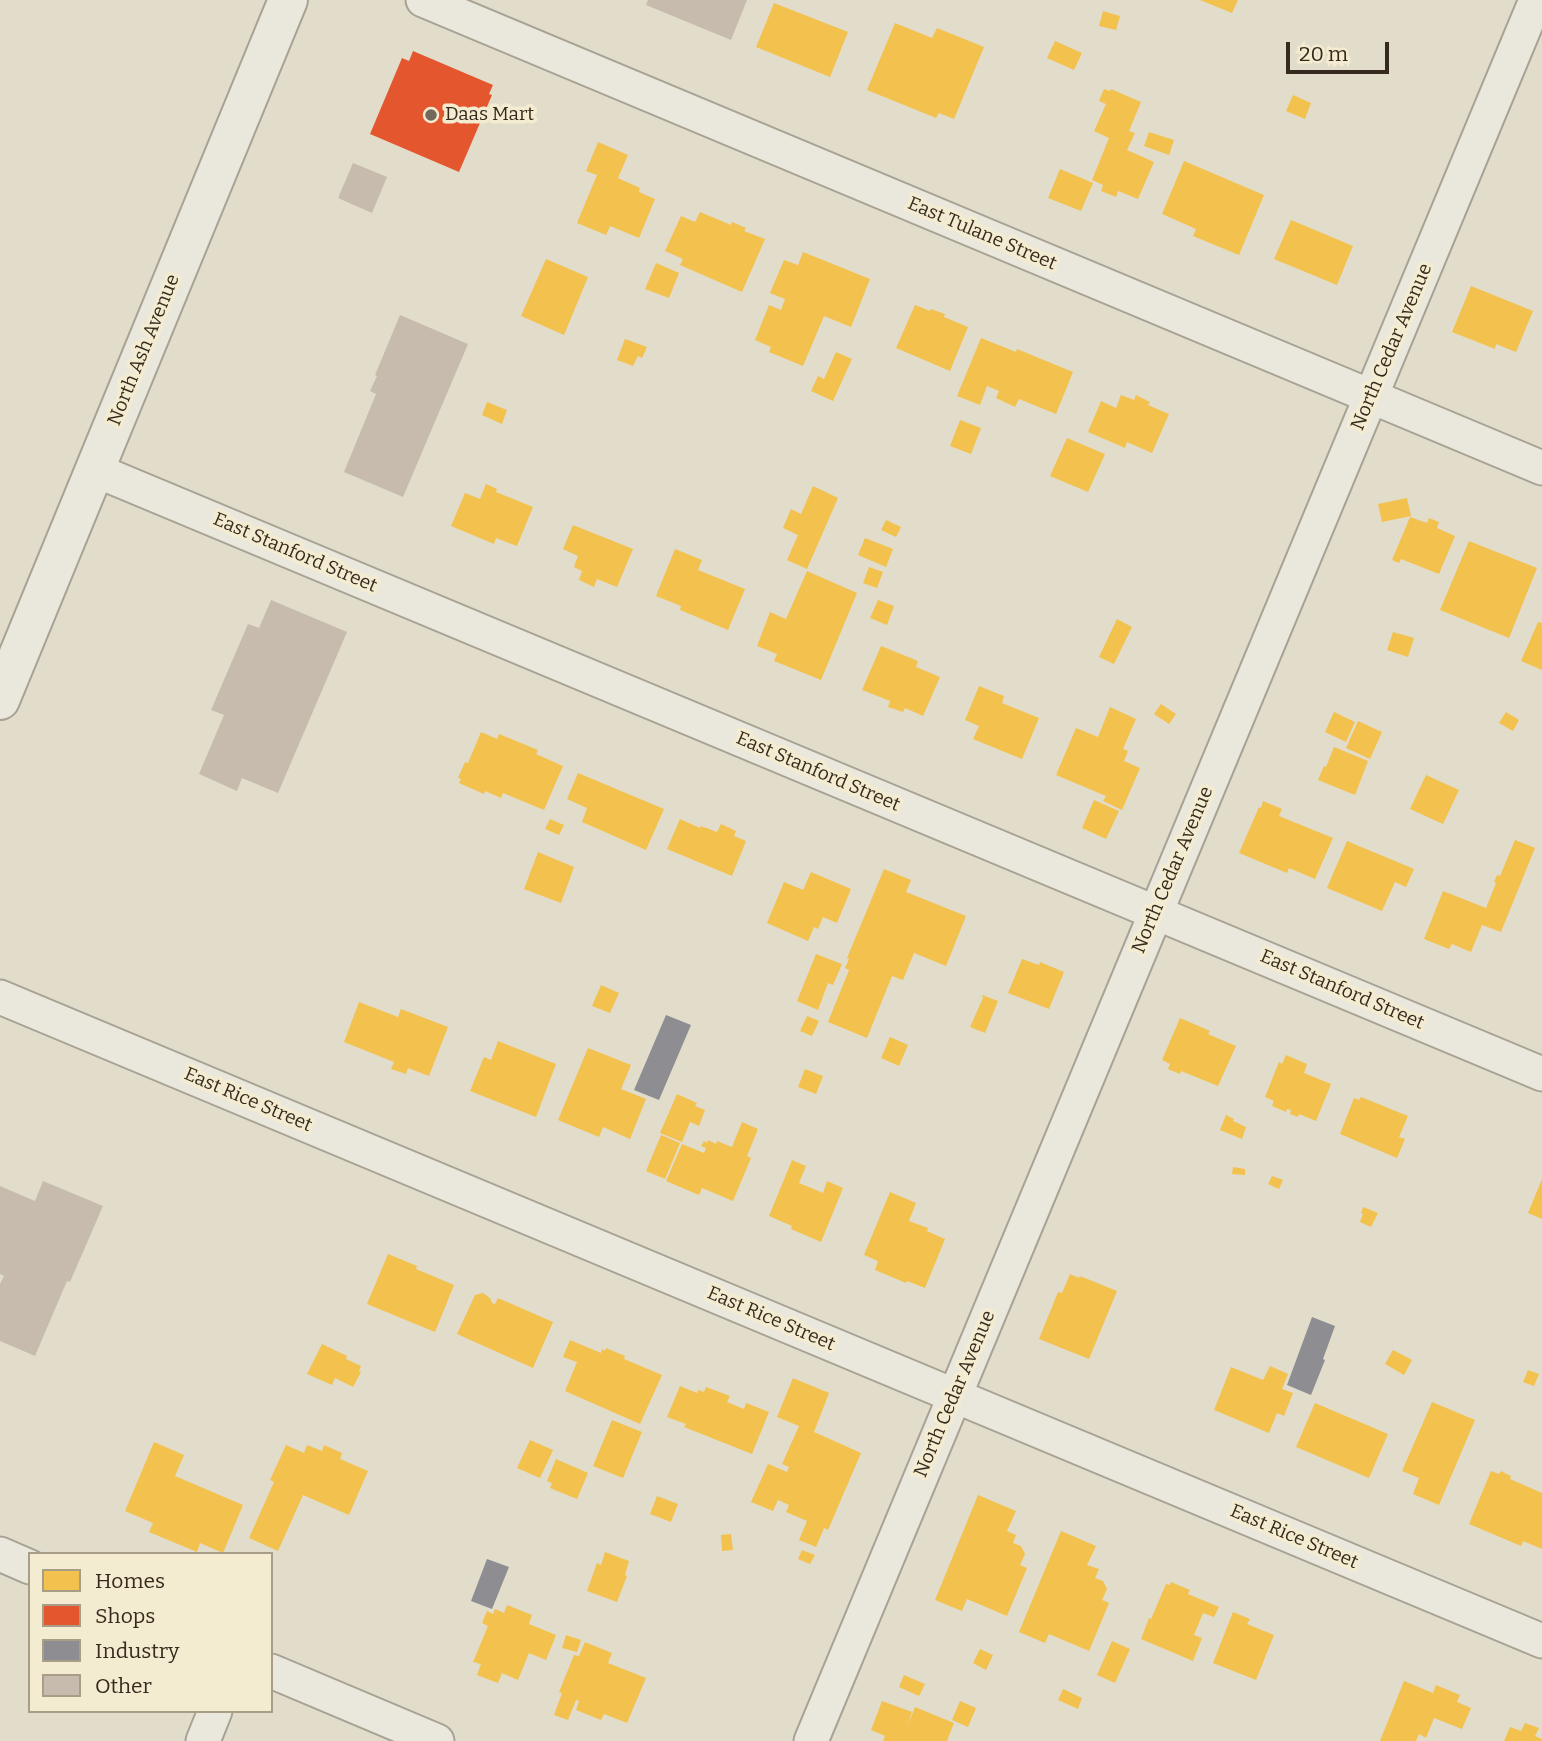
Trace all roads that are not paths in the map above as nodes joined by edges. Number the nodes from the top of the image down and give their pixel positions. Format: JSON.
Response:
{"nodes":[{"id":1,"x":288,"y":0,"type":"edge"},
{"id":2,"x":423,"y":0,"type":"edge"},
{"id":3,"x":1536,"y":0,"type":"edge"},
{"id":4,"x":1371,"y":396,"type":"junction"},
{"id":5,"x":1542,"y":468,"type":"edge"},
{"id":6,"x":95,"y":470,"type":"junction"},
{"id":7,"x":0,"y":700,"type":"edge"},
{"id":8,"x":1156,"y":913,"type":"junction"},
{"id":9,"x":0,"y":997,"type":"edge"},
{"id":10,"x":1542,"y":1074,"type":"edge"},
{"id":11,"x":955,"y":1395,"type":"junction"},
{"id":12,"x":0,"y":1554,"type":"edge"},
{"id":13,"x":28,"y":1566,"type":"edge"},
{"id":14,"x":1542,"y":1641,"type":"edge"},
{"id":15,"x":273,"y":1672,"type":"edge"},
{"id":16,"x":214,"y":1713,"type":"edge"},
{"id":17,"x":203,"y":1741,"type":"edge"},
{"id":18,"x":437,"y":1741,"type":"edge"},
{"id":19,"x":810,"y":1741,"type":"edge"}],
"edges":[{"from":1,"to":6,"type":"street","name":"North Ash Avenue"},
{"from":2,"to":4,"type":"street","name":"East Tulane Street"},
{"from":3,"to":4,"type":"street","name":"North Cedar Avenue"},
{"from":4,"to":5,"type":"street","name":"East Tulane Street"},
{"from":4,"to":8,"type":"street","name":"North Cedar Avenue"},
{"from":6,"to":7,"type":"street","name":"North Ash Avenue"},
{"from":6,"to":8,"type":"street","name":"East Stanford Street"},
{"from":8,"to":10,"type":"street","name":"East Stanford Street"},
{"from":8,"to":11,"type":"street","name":"North Cedar Avenue"},
{"from":9,"to":11,"type":"street","name":"East Rice Street"},
{"from":11,"to":14,"type":"street","name":"East Rice Street"},
{"from":11,"to":19,"type":"street","name":"North Cedar Avenue"},
{"from":12,"to":13,"type":"street"},
{"from":15,"to":18,"type":"street"},
{"from":16,"to":17,"type":"street"}]}
